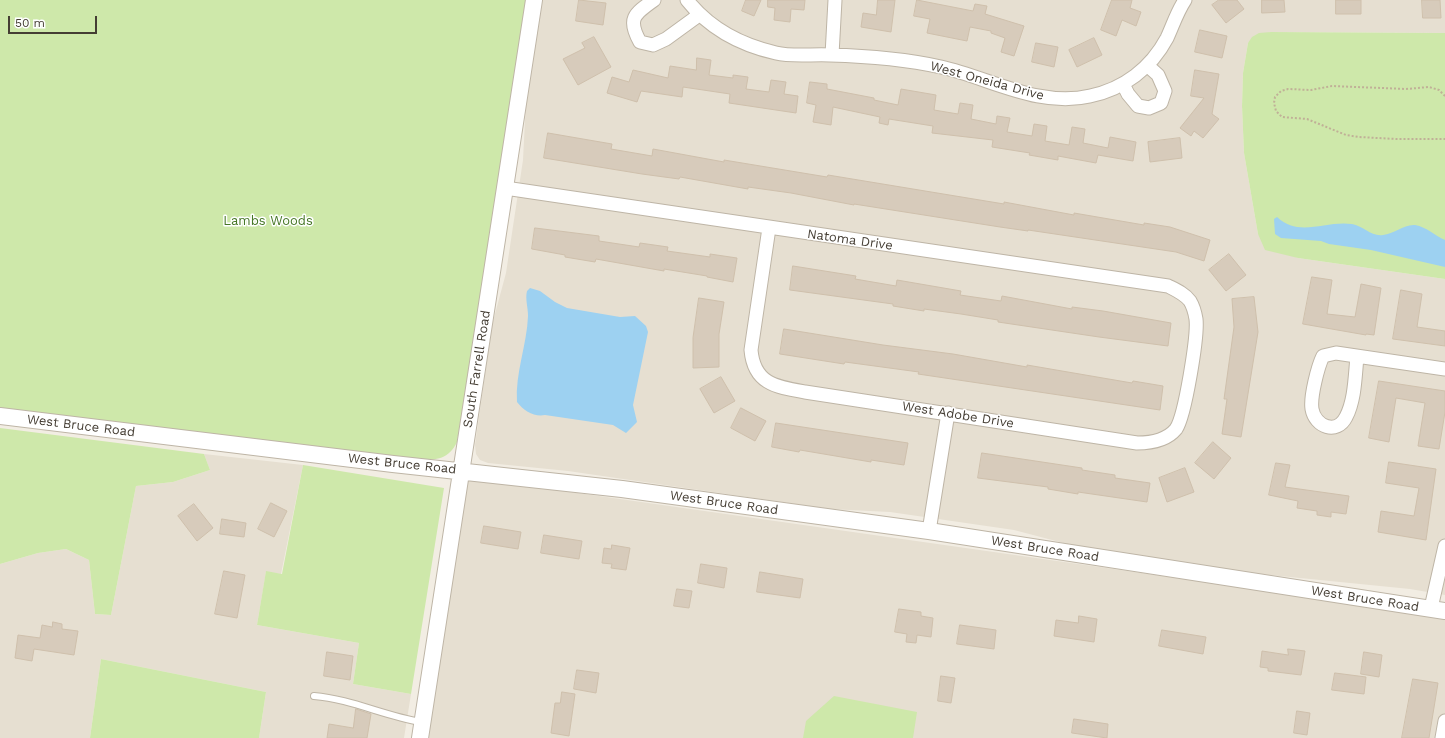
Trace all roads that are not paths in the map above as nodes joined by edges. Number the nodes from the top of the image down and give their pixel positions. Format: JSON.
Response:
{"nodes":[{"id":1,"x":534,"y":0,"type":"edge"},
{"id":2,"x":654,"y":0,"type":"edge"},
{"id":3,"x":687,"y":0,"type":"edge"},
{"id":4,"x":835,"y":0,"type":"edge"},
{"id":5,"x":1185,"y":0,"type":"edge"},
{"id":6,"x":699,"y":15,"type":"junction"},
{"id":7,"x":832,"y":55,"type":"junction"},
{"id":8,"x":1148,"y":66,"type":"junction"},
{"id":9,"x":1123,"y":84,"type":"junction"},
{"id":10,"x":505,"y":188,"type":"junction"},
{"id":11,"x":769,"y":228,"type":"junction"},
{"id":12,"x":1190,"y":301,"type":"joint"},
{"id":13,"x":1357,"y":357,"type":"junction"},
{"id":14,"x":1445,"y":369,"type":"edge"},
{"id":15,"x":948,"y":414,"type":"junction"},
{"id":16,"x":0,"y":416,"type":"edge"},
{"id":17,"x":461,"y":470,"type":"junction"},
{"id":18,"x":930,"y":531,"type":"junction"},
{"id":19,"x":1445,"y":546,"type":"edge"},
{"id":20,"x":1438,"y":610,"type":"edge"},
{"id":21,"x":314,"y":696,"type":"dead end"},
{"id":22,"x":1445,"y":721,"type":"edge"},
{"id":23,"x":421,"y":730,"type":"edge"},
{"id":24,"x":1442,"y":738,"type":"edge"}],
"edges":[{"from":1,"to":10,"type":"street","name":"South Farrell Road"},
{"from":2,"to":6,"type":"street"},
{"from":3,"to":6,"type":"street","name":"West Oneida Drive"},
{"from":4,"to":7,"type":"street"},
{"from":5,"to":8,"type":"street","name":"West Oneida Drive"},
{"from":6,"to":7,"type":"street","name":"West Oneida Drive"},
{"from":7,"to":9,"type":"street","name":"West Oneida Drive"},
{"from":8,"to":9,"type":"street","name":"West Oneida Drive"},
{"from":8,"to":9,"type":"street"},
{"from":10,"to":11,"type":"street","name":"Natoma Drive"},
{"from":10,"to":17,"type":"street","name":"South Farrell Road"},
{"from":11,"to":12,"type":"street","name":"Natoma Drive"},
{"from":11,"to":15,"type":"street","name":"West Adobe Drive"},
{"from":12,"to":15,"type":"street","name":"West Adobe Drive"},
{"from":13,"to":13,"type":"street"},
{"from":13,"to":14,"type":"street"},
{"from":15,"to":18,"type":"street"},
{"from":16,"to":17,"type":"street","name":"West Bruce Road"},
{"from":17,"to":18,"type":"street","name":"West Bruce Road"},
{"from":17,"to":23,"type":"street","name":"South Farrell Road"},
{"from":18,"to":20,"type":"street","name":"West Bruce Road"},
{"from":19,"to":20,"type":"street"},
{"from":21,"to":23,"type":"lane"},
{"from":22,"to":24,"type":"street"}]}
